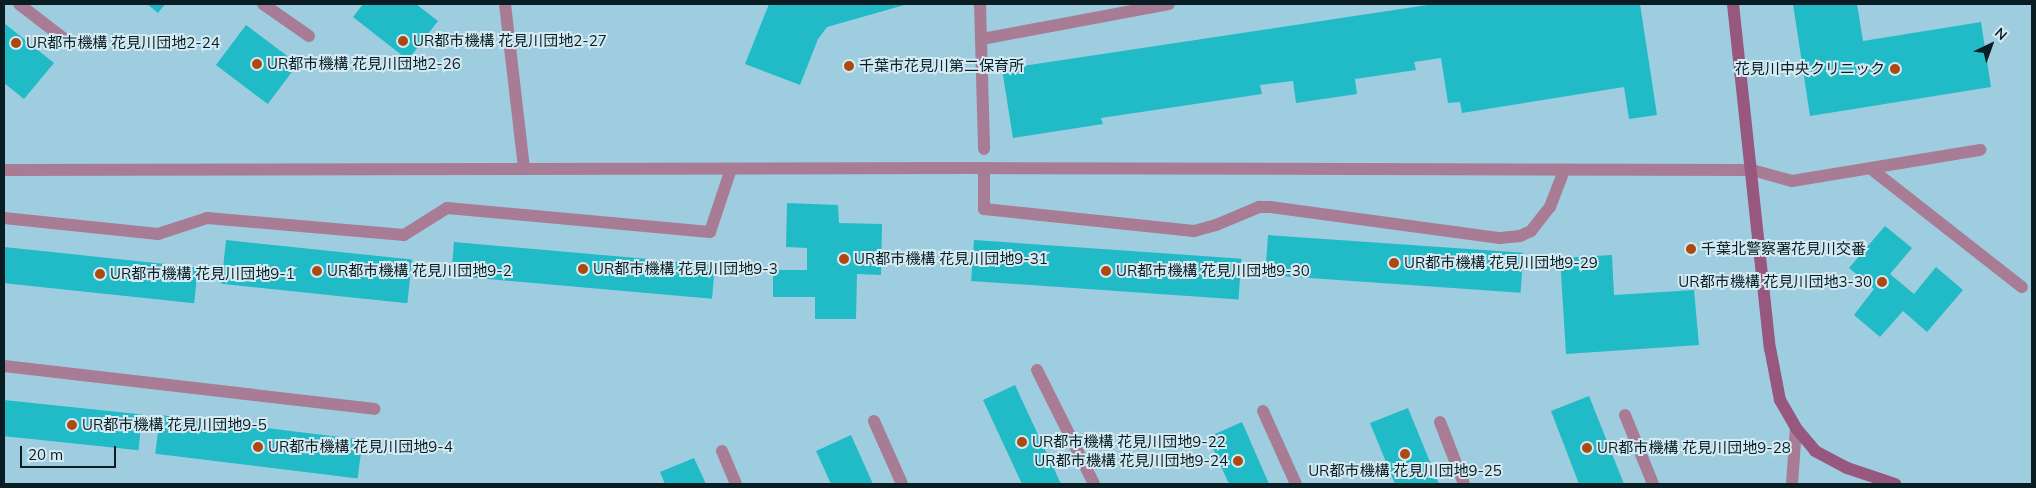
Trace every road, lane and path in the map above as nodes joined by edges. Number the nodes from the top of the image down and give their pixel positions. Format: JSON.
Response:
{"nodes":[{"id":1,"x":19,"y":4,"type":"edge"},
{"id":2,"x":263,"y":4,"type":"edge"},
{"id":3,"x":505,"y":4,"type":"edge"},
{"id":4,"x":980,"y":4,"type":"edge"},
{"id":5,"x":1169,"y":4,"type":"edge"},
{"id":6,"x":1733,"y":4,"type":"edge"},
{"id":7,"x":309,"y":36,"type":"dead end"},
{"id":8,"x":982,"y":39,"type":"junction"},
{"id":9,"x":67,"y":41,"type":"dead end"},
{"id":10,"x":984,"y":149,"type":"dead end"},
{"id":11,"x":1980,"y":150,"type":"dead end"},
{"id":12,"x":984,"y":168,"type":"junction"},
{"id":13,"x":1870,"y":168,"type":"junction"},
{"id":14,"x":524,"y":169,"type":"junction"},
{"id":15,"x":731,"y":169,"type":"junction"},
{"id":16,"x":4,"y":170,"type":"edge"},
{"id":17,"x":1564,"y":170,"type":"junction"},
{"id":18,"x":1752,"y":170,"type":"junction"},
{"id":19,"x":4,"y":218,"type":"edge"},
{"id":20,"x":2022,"y":287,"type":"dead end"},
{"id":21,"x":4,"y":366,"type":"edge"},
{"id":22,"x":1037,"y":370,"type":"dead end"},
{"id":23,"x":375,"y":409,"type":"dead end"},
{"id":24,"x":1263,"y":411,"type":"dead end"},
{"id":25,"x":1625,"y":416,"type":"dead end"},
{"id":26,"x":874,"y":421,"type":"dead end"},
{"id":27,"x":1440,"y":422,"type":"dead end"},
{"id":28,"x":1796,"y":428,"type":"junction"},
{"id":29,"x":722,"y":451,"type":"dead end"},
{"id":30,"x":736,"y":484,"type":"edge"},
{"id":31,"x":902,"y":484,"type":"edge"},
{"id":32,"x":1094,"y":484,"type":"edge"},
{"id":33,"x":1296,"y":484,"type":"edge"},
{"id":34,"x":1464,"y":484,"type":"edge"},
{"id":35,"x":1653,"y":484,"type":"edge"},
{"id":36,"x":1792,"y":484,"type":"edge"},
{"id":37,"x":1894,"y":484,"type":"edge"}],
"edges":[{"from":1,"to":9,"type":"street"},
{"from":2,"to":7,"type":"street"},
{"from":3,"to":14,"type":"street"},
{"from":4,"to":8,"type":"street"},
{"from":5,"to":8,"type":"street"},
{"from":6,"to":18,"type":"street"},
{"from":8,"to":10,"type":"street"},
{"from":11,"to":13,"type":"street"},
{"from":12,"to":15,"type":"street"},
{"from":12,"to":17,"type":"street"},
{"from":12,"to":17,"type":"street"},
{"from":13,"to":18,"type":"street"},
{"from":13,"to":20,"type":"street"},
{"from":14,"to":15,"type":"street"},
{"from":14,"to":16,"type":"street"},
{"from":15,"to":19,"type":"street"},
{"from":17,"to":18,"type":"street"},
{"from":18,"to":28,"type":"street"},
{"from":21,"to":23,"type":"street"},
{"from":22,"to":32,"type":"street"},
{"from":24,"to":33,"type":"street"},
{"from":25,"to":35,"type":"street"},
{"from":26,"to":31,"type":"street"},
{"from":27,"to":34,"type":"street"},
{"from":28,"to":36,"type":"street"},
{"from":28,"to":37,"type":"street"},
{"from":29,"to":30,"type":"street"}]}
